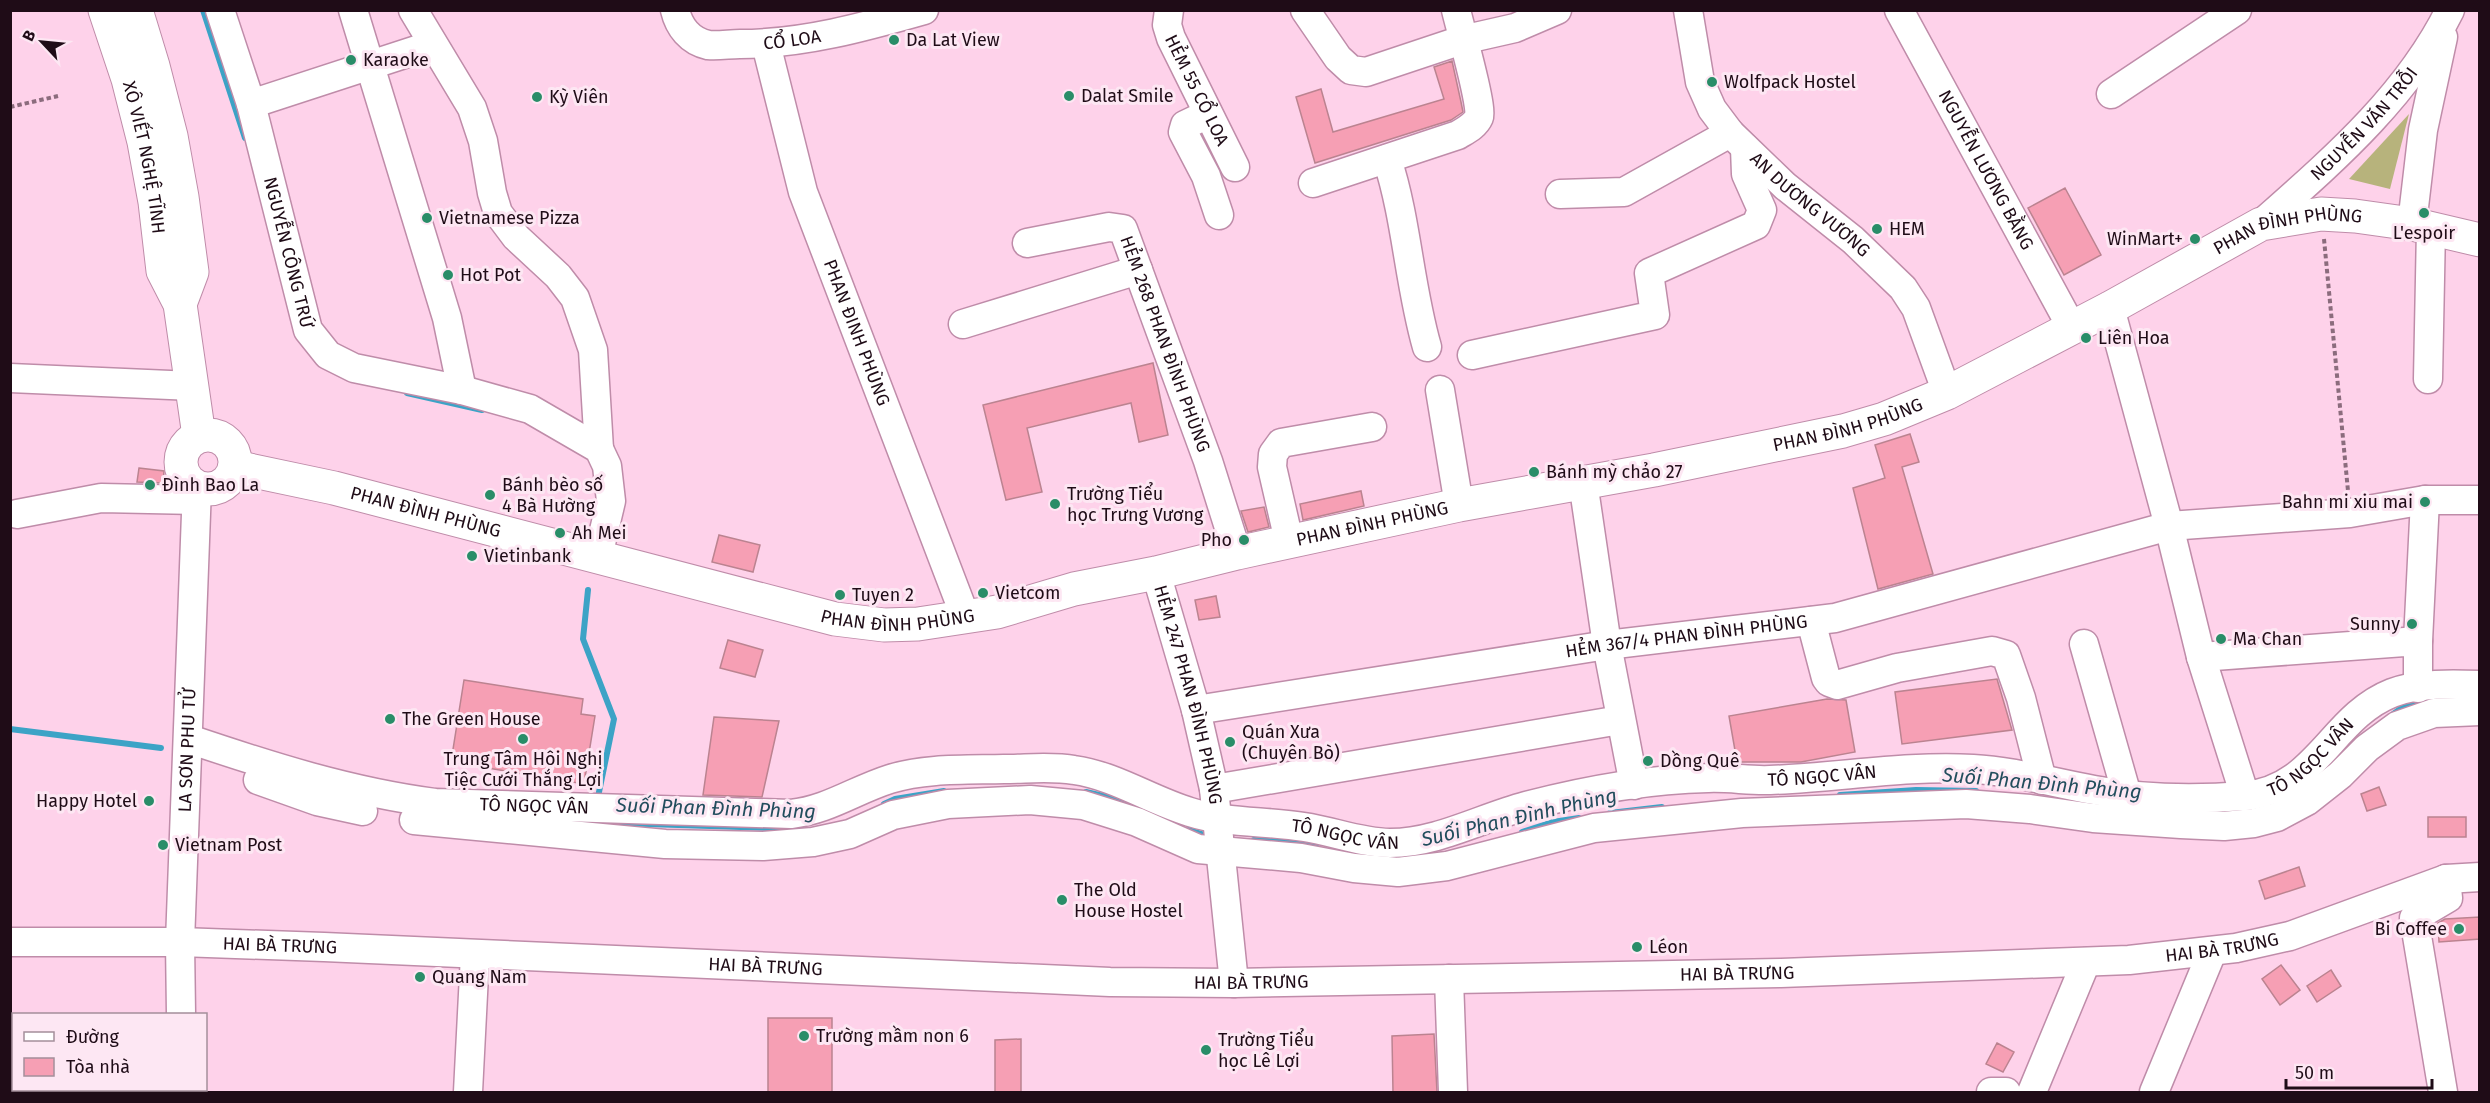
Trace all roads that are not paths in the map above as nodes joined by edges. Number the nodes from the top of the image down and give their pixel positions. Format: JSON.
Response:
{"nodes":[{"id":1,"x":105,"y":10,"type":"edge"},
{"id":2,"x":136,"y":10,"type":"edge"},
{"id":3,"x":220,"y":10,"type":"edge"},
{"id":4,"x":353,"y":10,"type":"edge"},
{"id":5,"x":413,"y":10,"type":"edge"},
{"id":6,"x":675,"y":10,"type":"edge"},
{"id":7,"x":924,"y":10,"type":"edge"},
{"id":8,"x":1168,"y":10,"type":"edge"},
{"id":9,"x":1305,"y":10,"type":"edge"},
{"id":10,"x":1456,"y":10,"type":"edge"},
{"id":11,"x":1557,"y":10,"type":"edge"},
{"id":12,"x":1688,"y":10,"type":"edge"},
{"id":13,"x":1899,"y":10,"type":"edge"},
{"id":14,"x":2237,"y":10,"type":"edge"},
{"id":15,"x":2447,"y":11,"type":"edge"},
{"id":16,"x":1462,"y":40,"type":"junction"},
{"id":17,"x":766,"y":44,"type":"junction"},
{"id":18,"x":432,"y":45,"type":"junction"},
{"id":19,"x":369,"y":66,"type":"junction"},
{"id":20,"x":2111,"y":94,"type":"dead end"},
{"id":21,"x":251,"y":104,"type":"junction"},
{"id":22,"x":1208,"y":114,"type":"junction"},
{"id":23,"x":1738,"y":141,"type":"junction"},
{"id":24,"x":1387,"y":159,"type":"junction"},
{"id":25,"x":1235,"y":168,"type":"dead end"},
{"id":26,"x":1312,"y":183,"type":"dead end"},
{"id":27,"x":1560,"y":194,"type":"dead end"},
{"id":28,"x":1219,"y":215,"type":"dead end"},
{"id":29,"x":2261,"y":224,"type":"junction"},
{"id":30,"x":2421,"y":226,"type":"junction"},
{"id":31,"x":2480,"y":240,"type":"edge"},
{"id":32,"x":1027,"y":243,"type":"dead end"},
{"id":33,"x":1138,"y":270,"type":"junction"},
{"id":34,"x":180,"y":304,"type":"junction"},
{"id":35,"x":2110,"y":308,"type":"junction"},
{"id":36,"x":963,"y":324,"type":"dead end"},
{"id":37,"x":2072,"y":328,"type":"junction"},
{"id":38,"x":1427,"y":346,"type":"dead end"},
{"id":39,"x":1472,"y":355,"type":"dead end"},
{"id":40,"x":10,"y":378,"type":"edge"},
{"id":41,"x":2428,"y":379,"type":"dead end"},
{"id":42,"x":193,"y":386,"type":"junction"},
{"id":43,"x":462,"y":390,"type":"junction"},
{"id":44,"x":1440,"y":390,"type":"dead end"},
{"id":45,"x":1947,"y":393,"type":"junction"},
{"id":46,"x":1372,"y":427,"type":"dead end"},
{"id":47,"x":199,"y":436,"type":"junction"},
{"id":48,"x":599,"y":449,"type":"junction"},
{"id":49,"x":235,"y":467,"type":"junction"},
{"id":50,"x":1583,"y":482,"type":"junction"},
{"id":51,"x":197,"y":493,"type":"junction"},
{"id":52,"x":2425,"y":500,"type":"junction"},
{"id":53,"x":2480,"y":500,"type":"edge"},
{"id":54,"x":1459,"y":505,"type":"junction"},
{"id":55,"x":17,"y":513,"type":"dead end"},
{"id":56,"x":2169,"y":526,"type":"junction"},
{"id":57,"x":1289,"y":542,"type":"junction"},
{"id":58,"x":1237,"y":553,"type":"junction"},
{"id":59,"x":598,"y":556,"type":"junction"},
{"id":60,"x":1156,"y":573,"type":"junction"},
{"id":61,"x":964,"y":616,"type":"junction"},
{"id":62,"x":1811,"y":621,"type":"junction"},
{"id":63,"x":2418,"y":642,"type":"junction"},
{"id":64,"x":2084,"y":644,"type":"dead end"},
{"id":65,"x":1607,"y":645,"type":"junction"},
{"id":66,"x":2201,"y":657,"type":"junction"},
{"id":67,"x":2480,"y":685,"type":"edge"},
{"id":68,"x":2418,"y":688,"type":"junction"},
{"id":69,"x":1196,"y":710,"type":"junction"},
{"id":70,"x":2480,"y":711,"type":"edge"},
{"id":71,"x":1620,"y":720,"type":"junction"},
{"id":72,"x":188,"y":747,"type":"junction"},
{"id":73,"x":2042,"y":780,"type":"junction"},
{"id":74,"x":1634,"y":785,"type":"junction"},
{"id":75,"x":1214,"y":789,"type":"junction"},
{"id":76,"x":2127,"y":795,"type":"junction"},
{"id":77,"x":2245,"y":796,"type":"junction"},
{"id":78,"x":1217,"y":819,"type":"junction"},
{"id":79,"x":1221,"y":853,"type":"junction"},
{"id":80,"x":2480,"y":877,"type":"edge"},
{"id":81,"x":2446,"y":879,"type":"junction"},
{"id":82,"x":10,"y":942,"type":"edge"},
{"id":83,"x":180,"y":942,"type":"junction"},
{"id":84,"x":2212,"y":952,"type":"junction"},
{"id":85,"x":475,"y":955,"type":"junction"},
{"id":86,"x":2085,"y":962,"type":"junction"},
{"id":87,"x":1449,"y":979,"type":"junction"},
{"id":88,"x":1234,"y":983,"type":"junction"},
{"id":89,"x":181,"y":1013,"type":"edge"},
{"id":90,"x":468,"y":1092,"type":"edge"},
{"id":91,"x":1453,"y":1092,"type":"edge"},
{"id":92,"x":1991,"y":1092,"type":"edge"},
{"id":93,"x":2006,"y":1092,"type":"edge"},
{"id":94,"x":2032,"y":1092,"type":"edge"},
{"id":95,"x":2154,"y":1092,"type":"edge"},
{"id":96,"x":2443,"y":1092,"type":"edge"}],
"edges":[{"from":1,"to":34,"type":"main road","name":"XÔ VIẾT NGHỆ TĨNH"},
{"from":2,"to":34,"type":"main road","name":"XÔ VIẾT NGHỆ TĨNH"},
{"from":3,"to":21,"type":"street","name":"NGUYỄN CÔNG TRỨ"},
{"from":4,"to":19,"type":"street"},
{"from":5,"to":18,"type":"street"},
{"from":6,"to":17,"type":"street","name":"CỔ LOA"},
{"from":7,"to":17,"type":"street","name":"CỔ LOA"},
{"from":8,"to":22,"type":"street","name":"HẺM 55 CỔ LOA"},
{"from":9,"to":16,"type":"street"},
{"from":10,"to":16,"type":"street"},
{"from":11,"to":16,"type":"street"},
{"from":12,"to":23,"type":"street","name":"AN DƯƠNG VƯƠNG"},
{"from":13,"to":37,"type":"street","name":"NGUYỄN LƯƠNG BẰNG"},
{"from":14,"to":20,"type":"street"},
{"from":15,"to":29,"type":"street","name":"NGUYỄN VĂN TRỖI"},
{"from":15,"to":30,"type":"street"},
{"from":16,"to":24,"type":"street"},
{"from":17,"to":61,"type":"street","name":"PHAN ĐINH PHÙNG"},
{"from":18,"to":19,"type":"street"},
{"from":18,"to":48,"type":"street"},
{"from":19,"to":21,"type":"street"},
{"from":19,"to":43,"type":"street"},
{"from":21,"to":43,"type":"street","name":"NGUYỄN CÔNG TRỨ"},
{"from":22,"to":25,"type":"street","name":"HẺM 55 CỔ LOA"},
{"from":22,"to":28,"type":"street"},
{"from":23,"to":27,"type":"street"},
{"from":23,"to":39,"type":"street"},
{"from":23,"to":45,"type":"street","name":"AN DƯƠNG VƯƠNG"},
{"from":24,"to":26,"type":"street"},
{"from":24,"to":38,"type":"street"},
{"from":29,"to":30,"type":"main road","name":"PHAN ĐÌNH PHÙNG"},
{"from":29,"to":35,"type":"main road","name":"PHAN ĐÌNH PHÙNG"},
{"from":30,"to":31,"type":"main road","name":"PHAN ĐÌNH PHÙNG"},
{"from":30,"to":41,"type":"street"},
{"from":32,"to":33,"type":"street","name":"HẺM 268 PHAN ĐÌNH PHÙNG"},
{"from":33,"to":36,"type":"street"},
{"from":33,"to":58,"type":"street","name":"HẺM 268 PHAN ĐÌNH PHÙNG"},
{"from":34,"to":42,"type":"main road","name":"XÔ VIẾT NGHỆ TĨNH"},
{"from":35,"to":37,"type":"main road","name":"PHAN ĐÌNH PHÙNG"},
{"from":35,"to":56,"type":"street"},
{"from":37,"to":45,"type":"main road","name":"PHAN ĐÌNH PHÙNG"},
{"from":40,"to":42,"type":"street"},
{"from":42,"to":47,"type":"main road","name":"XÔ VIẾT NGHỆ TĨNH"},
{"from":43,"to":48,"type":"street","name":"NGUYỄN CÔNG TRỨ"},
{"from":44,"to":54,"type":"street"},
{"from":45,"to":50,"type":"main road","name":"PHAN ĐÌNH PHÙNG"},
{"from":46,"to":57,"type":"street"},
{"from":47,"to":49,"type":"main road"},
{"from":47,"to":51,"type":"main road"},
{"from":48,"to":59,"type":"street"},
{"from":49,"to":51,"type":"main road"},
{"from":49,"to":59,"type":"main road","name":"PHAN ĐÌNH PHÙNG"},
{"from":50,"to":54,"type":"main road","name":"PHAN ĐÌNH PHÙNG"},
{"from":50,"to":65,"type":"street"},
{"from":51,"to":55,"type":"street"},
{"from":51,"to":72,"type":"street","name":"LA SƠN PHU TỬ"},
{"from":52,"to":53,"type":"street"},
{"from":52,"to":56,"type":"street"},
{"from":52,"to":63,"type":"street"},
{"from":54,"to":57,"type":"main road","name":"PHAN ĐÌNH PHÙNG"},
{"from":56,"to":62,"type":"street","name":"HẺM 367/4 PHAN ĐÌNH PHÙNG"},
{"from":56,"to":66,"type":"street"},
{"from":57,"to":58,"type":"main road","name":"PHAN ĐÌNH PHÙNG"},
{"from":58,"to":60,"type":"main road","name":"PHAN ĐÌNH PHÙNG"},
{"from":59,"to":61,"type":"main road","name":"PHAN ĐÌNH PHÙNG"},
{"from":60,"to":61,"type":"main road","name":"PHAN ĐÌNH PHÙNG"},
{"from":60,"to":69,"type":"street","name":"HẺM 247 PHAN ĐÌNH PHÙNG"},
{"from":62,"to":65,"type":"street","name":"HẺM 367/4 PHAN ĐÌNH PHÙNG"},
{"from":62,"to":73,"type":"street"},
{"from":63,"to":66,"type":"street"},
{"from":63,"to":68,"type":"street"},
{"from":64,"to":76,"type":"street"},
{"from":65,"to":69,"type":"street","name":"HẺM 367/4 PHAN ĐÌNH PHÙNG"},
{"from":65,"to":71,"type":"street"},
{"from":66,"to":77,"type":"street"},
{"from":67,"to":68,"type":"street","name":"TÔ NGỌC VÂN"},
{"from":68,"to":77,"type":"street","name":"TÔ NGỌC VÂN"},
{"from":69,"to":75,"type":"street","name":"HẺM 247 PHAN ĐÌNH PHÙNG"},
{"from":70,"to":79,"type":"street","name":"TÔ NGỌC VÂN"},
{"from":71,"to":74,"type":"street"},
{"from":71,"to":75,"type":"street"},
{"from":72,"to":78,"type":"street","name":"TÔ NGỌC VÂN"},
{"from":72,"to":79,"type":"street","name":"TÔ NGỌC VÂN"},
{"from":72,"to":83,"type":"street","name":"LA SƠN PHU TỬ"},
{"from":73,"to":74,"type":"street","name":"TÔ NGỌC VÂN"},
{"from":73,"to":76,"type":"street","name":"TÔ NGỌC VÂN"},
{"from":74,"to":78,"type":"street","name":"TÔ NGỌC VÂN"},
{"from":75,"to":78,"type":"street","name":"HẺM 247 PHAN ĐÌNH PHÙNG"},
{"from":76,"to":77,"type":"street","name":"TÔ NGỌC VÂN"},
{"from":78,"to":79,"type":"street","name":"HẺM 247 PHAN ĐÌNH PHÙNG"},
{"from":79,"to":88,"type":"street","name":"HẺM 247 PHAN ĐÌNH PHÙNG"},
{"from":80,"to":81,"type":"street","name":"HAI BÀ TRƯNG"},
{"from":81,"to":84,"type":"street","name":"HAI BÀ TRƯNG"},
{"from":81,"to":96,"type":"street"},
{"from":82,"to":83,"type":"street","name":"HAI BÀ TRƯNG"},
{"from":83,"to":85,"type":"street","name":"HAI BÀ TRƯNG"},
{"from":83,"to":89,"type":"street","name":"LA SƠN PHU TỬ"},
{"from":84,"to":86,"type":"street","name":"HAI BÀ TRƯNG"},
{"from":84,"to":95,"type":"street"},
{"from":85,"to":88,"type":"street","name":"HAI BÀ TRƯNG"},
{"from":85,"to":90,"type":"street"},
{"from":86,"to":87,"type":"street","name":"HAI BÀ TRƯNG"},
{"from":86,"to":94,"type":"street"},
{"from":87,"to":88,"type":"street","name":"HAI BÀ TRƯNG"},
{"from":87,"to":91,"type":"street"},
{"from":92,"to":93,"type":"street"}]}
